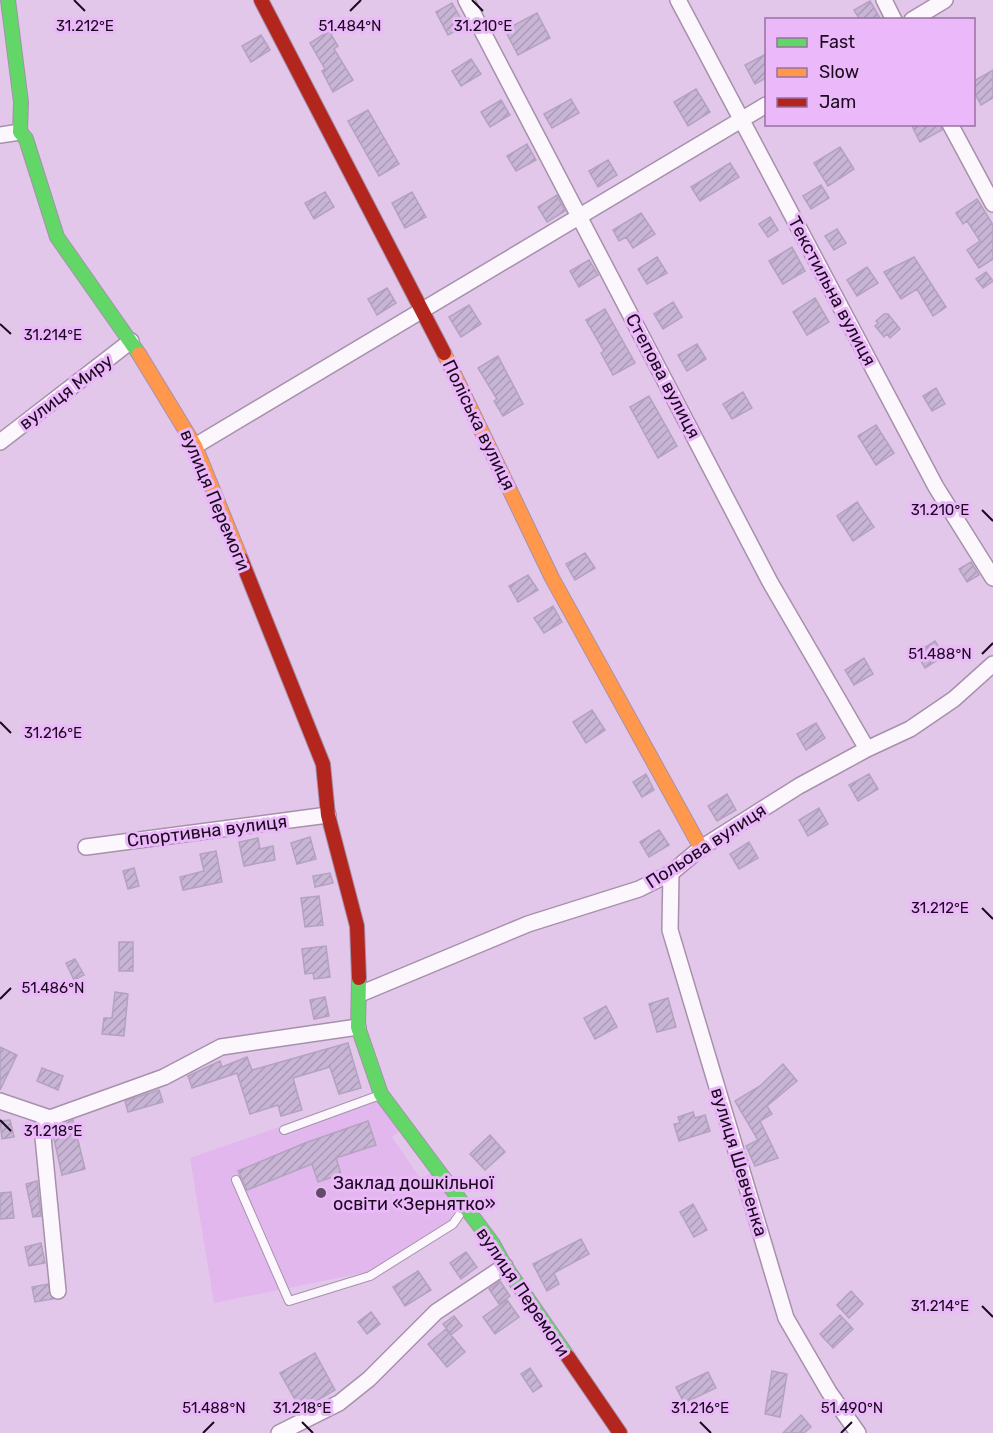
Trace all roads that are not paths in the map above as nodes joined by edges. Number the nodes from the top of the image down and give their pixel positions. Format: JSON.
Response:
{"nodes":[{"id":1,"x":8,"y":0,"type":"edge"},
{"id":2,"x":261,"y":0,"type":"edge"},
{"id":3,"x":466,"y":0,"type":"edge"},
{"id":4,"x":678,"y":0,"type":"edge"},
{"id":5,"x":884,"y":0,"type":"edge"},
{"id":6,"x":945,"y":0,"type":"edge"},
{"id":7,"x":893,"y":18,"type":"edge"},
{"id":8,"x":915,"y":18,"type":"edge"},
{"id":9,"x":765,"y":106,"type":"edge"},
{"id":10,"x":740,"y":120,"type":"junction"},
{"id":11,"x":951,"y":126,"type":"edge"},
{"id":12,"x":20,"y":132,"type":"junction"},
{"id":13,"x":0,"y":135,"type":"edge"},
{"id":14,"x":993,"y":204,"type":"edge"},
{"id":15,"x":579,"y":216,"type":"junction"},
{"id":16,"x":423,"y":309,"type":"junction"},
{"id":17,"x":131,"y":341,"type":"junction"},
{"id":18,"x":0,"y":442,"type":"edge"},
{"id":19,"x":195,"y":446,"type":"junction"},
{"id":20,"x":993,"y":578,"type":"edge"},
{"id":21,"x":993,"y":664,"type":"edge"},
{"id":22,"x":867,"y":749,"type":"junction"},
{"id":23,"x":328,"y":815,"type":"junction"},
{"id":24,"x":86,"y":847,"type":"dead end"},
{"id":25,"x":701,"y":848,"type":"junction"},
{"id":26,"x":671,"y":873,"type":"junction"},
{"id":27,"x":360,"y":994,"type":"junction"},
{"id":28,"x":358,"y":1027,"type":"junction"},
{"id":29,"x":381,"y":1094,"type":"junction"},
{"id":30,"x":0,"y":1101,"type":"edge"},
{"id":31,"x":50,"y":1118,"type":"junction"},
{"id":32,"x":284,"y":1130,"type":"dead end"},
{"id":33,"x":236,"y":1180,"type":"dead end"},
{"id":34,"x":465,"y":1207,"type":"junction"},
{"id":35,"x":505,"y":1266,"type":"junction"},
{"id":36,"x":58,"y":1291,"type":"dead end"},
{"id":37,"x":279,"y":1433,"type":"edge"},
{"id":38,"x":620,"y":1433,"type":"edge"},
{"id":39,"x":858,"y":1433,"type":"edge"}],
"edges":[{"from":1,"to":12,"type":"street","name":"вулиця Перемоги"},
{"from":2,"to":16,"type":"street","name":"Поліська вулиця"},
{"from":3,"to":15,"type":"street","name":"Степова вулиця"},
{"from":4,"to":10,"type":"street","name":"Текстильна вулиця"},
{"from":5,"to":7,"type":"street"},
{"from":6,"to":8,"type":"street"},
{"from":9,"to":10,"type":"street"},
{"from":10,"to":15,"type":"street"},
{"from":10,"to":20,"type":"street","name":"Текстильна вулиця"},
{"from":11,"to":14,"type":"street"},
{"from":12,"to":13,"type":"street"},
{"from":12,"to":17,"type":"street","name":"вулиця Перемоги"},
{"from":15,"to":16,"type":"street"},
{"from":15,"to":22,"type":"street","name":"Степова вулиця"},
{"from":16,"to":19,"type":"street"},
{"from":16,"to":25,"type":"street","name":"Поліська вулиця"},
{"from":17,"to":18,"type":"street","name":"вулиця Миру"},
{"from":17,"to":19,"type":"street","name":"вулиця Перемоги"},
{"from":19,"to":23,"type":"street","name":"вулиця Перемоги"},
{"from":21,"to":22,"type":"street","name":"Польова вулиця"},
{"from":22,"to":25,"type":"street","name":"Польова вулиця"},
{"from":23,"to":24,"type":"street","name":"Спортивна вулиця"},
{"from":23,"to":27,"type":"street","name":"вулиця Перемоги"},
{"from":25,"to":26,"type":"street","name":"Польова вулиця"},
{"from":26,"to":27,"type":"street","name":"Польова вулиця"},
{"from":26,"to":39,"type":"street","name":"вулиця Шевченка"},
{"from":27,"to":28,"type":"street","name":"вулиця Перемоги"},
{"from":28,"to":29,"type":"street","name":"вулиця Перемоги"},
{"from":28,"to":31,"type":"street"},
{"from":29,"to":32,"type":"lane"},
{"from":29,"to":34,"type":"street","name":"вулиця Перемоги"},
{"from":30,"to":31,"type":"street"},
{"from":31,"to":36,"type":"street"},
{"from":33,"to":34,"type":"lane"},
{"from":34,"to":35,"type":"street","name":"вулиця Перемоги"},
{"from":35,"to":37,"type":"street"},
{"from":35,"to":38,"type":"street","name":"вулиця Перемоги"}]}
